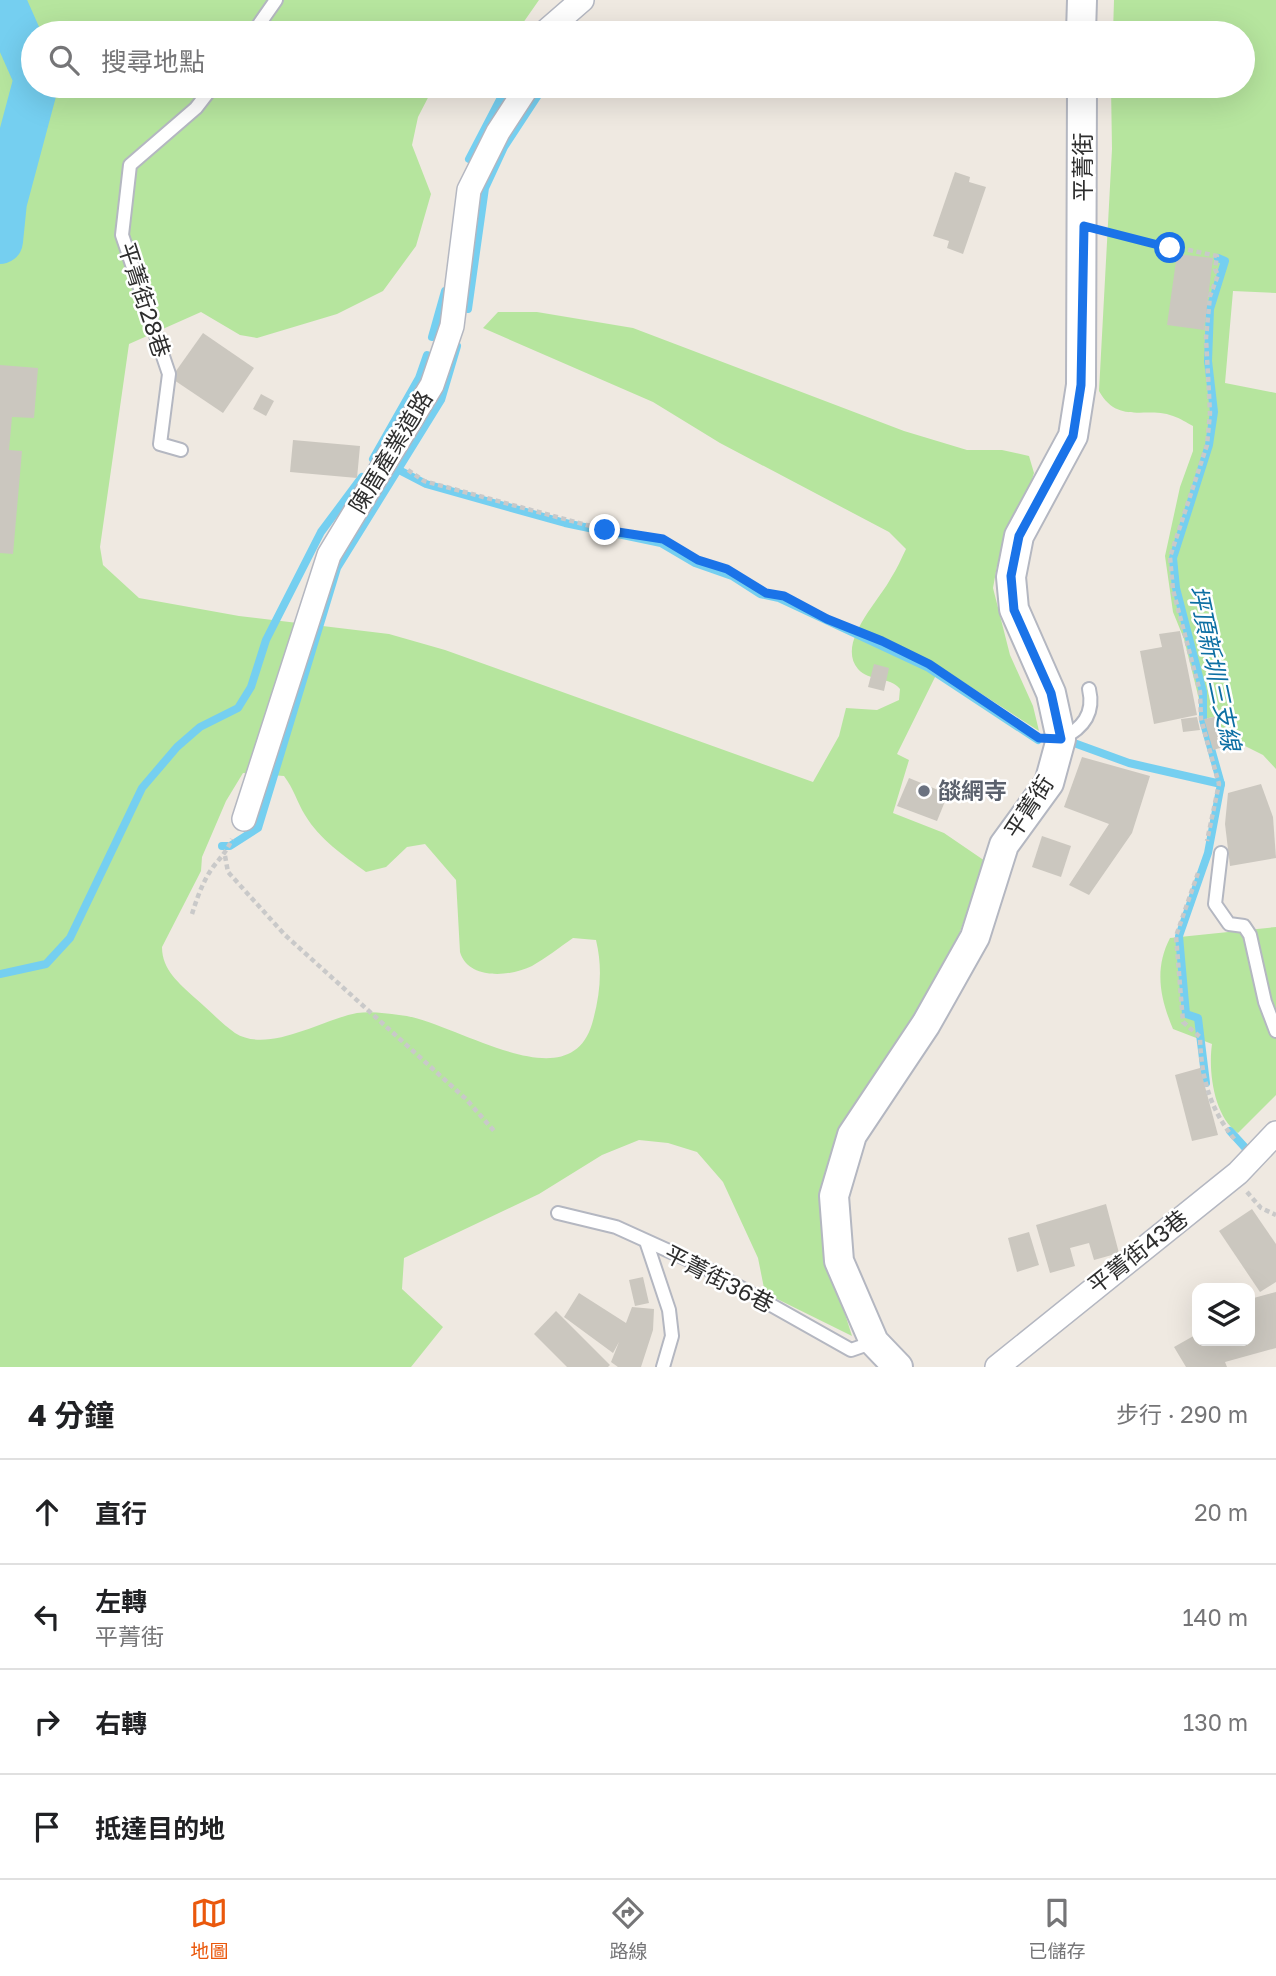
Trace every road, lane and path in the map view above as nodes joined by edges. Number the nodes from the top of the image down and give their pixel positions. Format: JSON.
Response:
{"nodes":[{"id":1,"x":276,"y":0,"type":"edge"},
{"id":2,"x":582,"y":0,"type":"edge"},
{"id":3,"x":1082,"y":0,"type":"edge"},
{"id":4,"x":261,"y":21,"type":"edge"},
{"id":5,"x":558,"y":21,"type":"edge"},
{"id":6,"x":1081,"y":21,"type":"edge"},
{"id":7,"x":204,"y":98,"type":"edge"},
{"id":8,"x":520,"y":98,"type":"edge"},
{"id":9,"x":1082,"y":98,"type":"edge"},
{"id":10,"x":1084,"y":226,"type":"junction"},
{"id":11,"x":181,"y":450,"type":"dead end"},
{"id":12,"x":389,"y":458,"type":"junction"},
{"id":13,"x":1089,"y":689,"type":"dead end"},
{"id":14,"x":1061,"y":739,"type":"junction"},
{"id":15,"x":244,"y":819,"type":"dead end"},
{"id":16,"x":1205,"y":852,"type":"dead end"},
{"id":17,"x":1221,"y":853,"type":"dead end"},
{"id":18,"x":1200,"y":865,"type":"dead end"},
{"id":19,"x":192,"y":914,"type":"dead end"},
{"id":20,"x":1276,"y":1031,"type":"edge"},
{"id":21,"x":495,"y":1132,"type":"dead end"},
{"id":22,"x":1276,"y":1133,"type":"edge"},
{"id":23,"x":1245,"y":1166,"type":"junction"},
{"id":24,"x":558,"y":1213,"type":"dead end"},
{"id":25,"x":1276,"y":1215,"type":"edge"},
{"id":26,"x":647,"y":1244,"type":"junction"},
{"id":27,"x":874,"y":1342,"type":"junction"},
{"id":28,"x":663,"y":1367,"type":"edge"},
{"id":29,"x":898,"y":1367,"type":"edge"},
{"id":30,"x":997,"y":1367,"type":"edge"}],
"edges":[{"from":1,"to":4,"type":"lane"},
{"from":2,"to":5,"type":"street"},
{"from":3,"to":6,"type":"street"},
{"from":7,"to":11,"type":"lane","name":"平菁街28巷"},
{"from":8,"to":12,"type":"street","name":"陳厝產業道路"},
{"from":9,"to":10,"type":"street","name":"平菁街"},
{"from":10,"to":14,"type":"street","name":"平菁街"},
{"from":10,"to":16,"type":"path"},
{"from":12,"to":14,"type":"path"},
{"from":12,"to":15,"type":"street","name":"陳厝產業道路"},
{"from":13,"to":14,"type":"lane"},
{"from":14,"to":27,"type":"street","name":"平菁街"},
{"from":17,"to":20,"type":"lane"},
{"from":18,"to":23,"type":"path"},
{"from":19,"to":21,"type":"path"},
{"from":22,"to":23,"type":"street","name":"平菁街43巷"},
{"from":23,"to":25,"type":"path"},
{"from":23,"to":30,"type":"street","name":"平菁街43巷"},
{"from":24,"to":26,"type":"lane","name":"平菁街36巷"},
{"from":26,"to":27,"type":"lane","name":"平菁街36巷"},
{"from":26,"to":28,"type":"lane"},
{"from":27,"to":29,"type":"street","name":"平菁街"}]}
